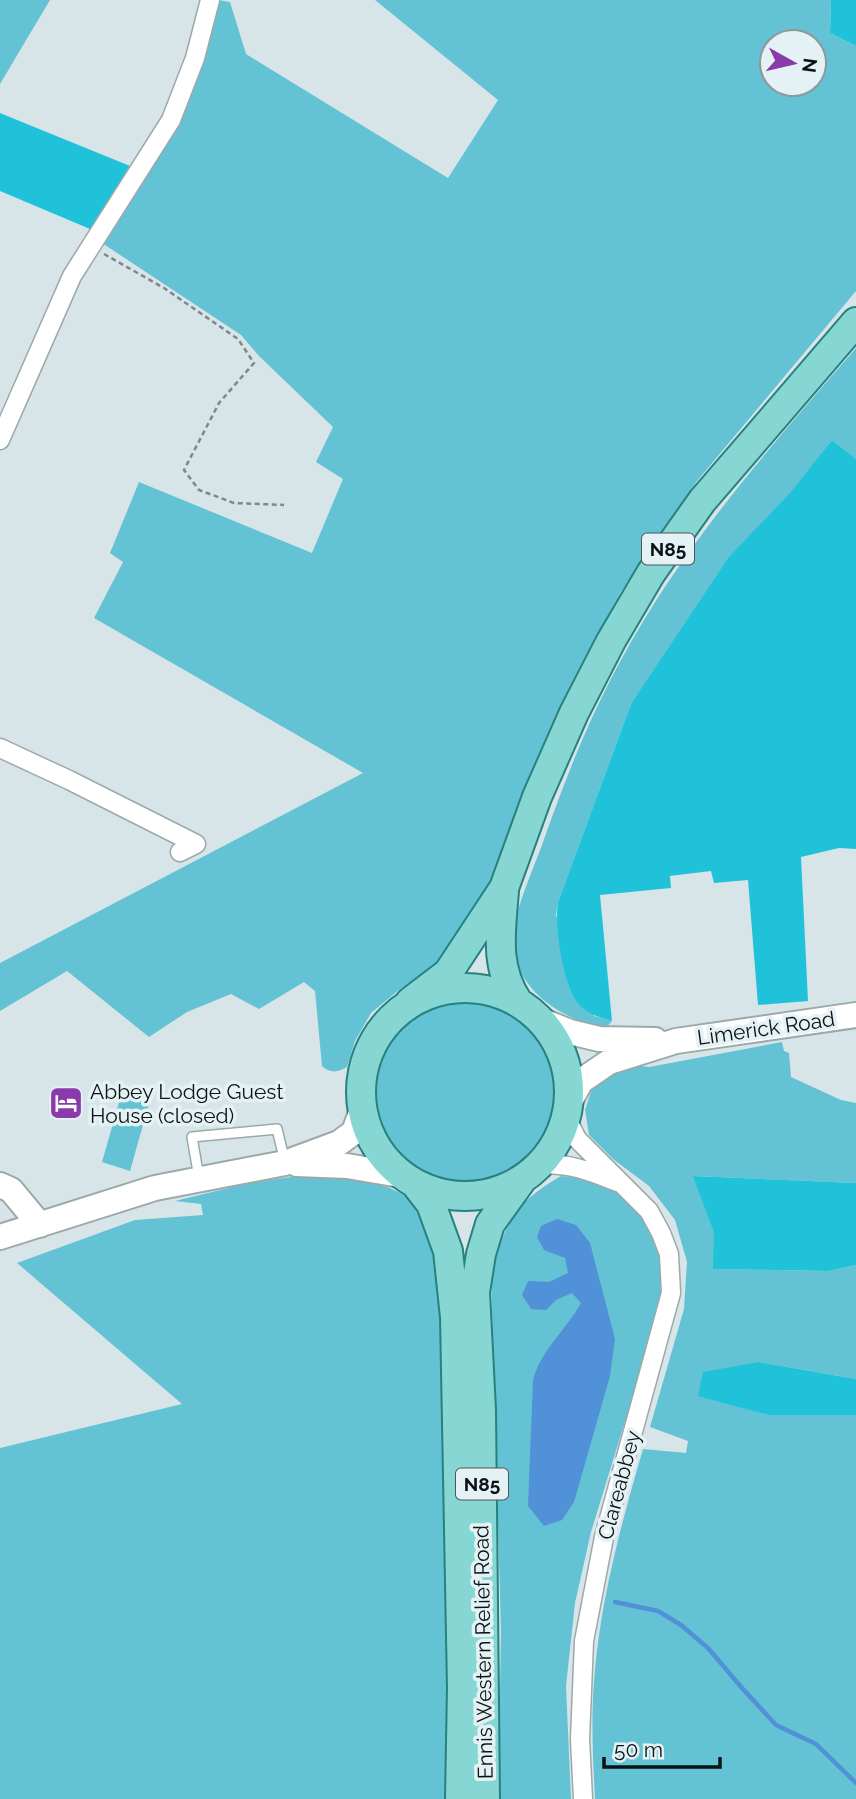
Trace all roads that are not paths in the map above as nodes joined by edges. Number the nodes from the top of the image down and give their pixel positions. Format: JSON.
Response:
{"nodes":[{"id":1,"x":210,"y":0,"type":"edge"},
{"id":2,"x":856,"y":322,"type":"edge"},
{"id":3,"x":0,"y":440,"type":"edge"},
{"id":4,"x":0,"y":748,"type":"edge"},
{"id":5,"x":180,"y":852,"type":"dead end"},
{"id":6,"x":505,"y":888,"type":"junction"},
{"id":7,"x":410,"y":1002,"type":"junction"},
{"id":8,"x":517,"y":1002,"type":"junction"},
{"id":9,"x":856,"y":1015,"type":"edge"},
{"id":10,"x":540,"y":1020,"type":"junction"},
{"id":11,"x":676,"y":1041,"type":"junction"},
{"id":12,"x":363,"y":1107,"type":"junction"},
{"id":13,"x":568,"y":1111,"type":"junction"},
{"id":14,"x":285,"y":1163,"type":"junction"},
{"id":15,"x":531,"y":1173,"type":"junction"},
{"id":16,"x":199,"y":1180,"type":"junction"},
{"id":17,"x":409,"y":1180,"type":"junction"},
{"id":18,"x":0,"y":1185,"type":"edge"},
{"id":19,"x":626,"y":1186,"type":"junction"},
{"id":20,"x":40,"y":1225,"type":"junction"},
{"id":21,"x":0,"y":1237,"type":"edge"},
{"id":22,"x":460,"y":1799,"type":"edge"},
{"id":23,"x":485,"y":1799,"type":"edge"},
{"id":24,"x":583,"y":1799,"type":"edge"}],
"edges":[{"from":1,"to":3,"type":"street"},
{"from":2,"to":6,"type":"main road","number":"N85"},
{"from":4,"to":5,"type":"street"},
{"from":6,"to":7,"type":"main road","number":"N85"},
{"from":6,"to":8,"type":"main road","number":"N85"},
{"from":7,"to":8,"type":"main road","number":"N85"},
{"from":7,"to":12,"type":"main road","number":"N85"},
{"from":8,"to":10,"type":"main road","number":"N85"},
{"from":9,"to":11,"type":"main road","name":"Limerick Road"},
{"from":10,"to":11,"type":"main road"},
{"from":10,"to":13,"type":"main road","number":"N85"},
{"from":11,"to":13,"type":"main road"},
{"from":12,"to":14,"type":"main road"},
{"from":12,"to":17,"type":"main road","number":"N85"},
{"from":13,"to":15,"type":"main road","number":"N85"},
{"from":13,"to":19,"type":"street","name":"Clareabbey"},
{"from":14,"to":16,"type":"main road"},
{"from":14,"to":16,"type":"lane"},
{"from":14,"to":17,"type":"main road"},
{"from":15,"to":17,"type":"main road"},
{"from":15,"to":19,"type":"street","name":"Clareabbey"},
{"from":15,"to":23,"type":"main road","name":"Ennis Western Relief Road","number":"N85"},
{"from":16,"to":20,"type":"main road"},
{"from":17,"to":22,"type":"main road","name":"Ennis Western Relief Road","number":"N85"},
{"from":18,"to":20,"type":"main road"},
{"from":19,"to":24,"type":"street","name":"Clareabbey"},
{"from":20,"to":21,"type":"main road"}]}
